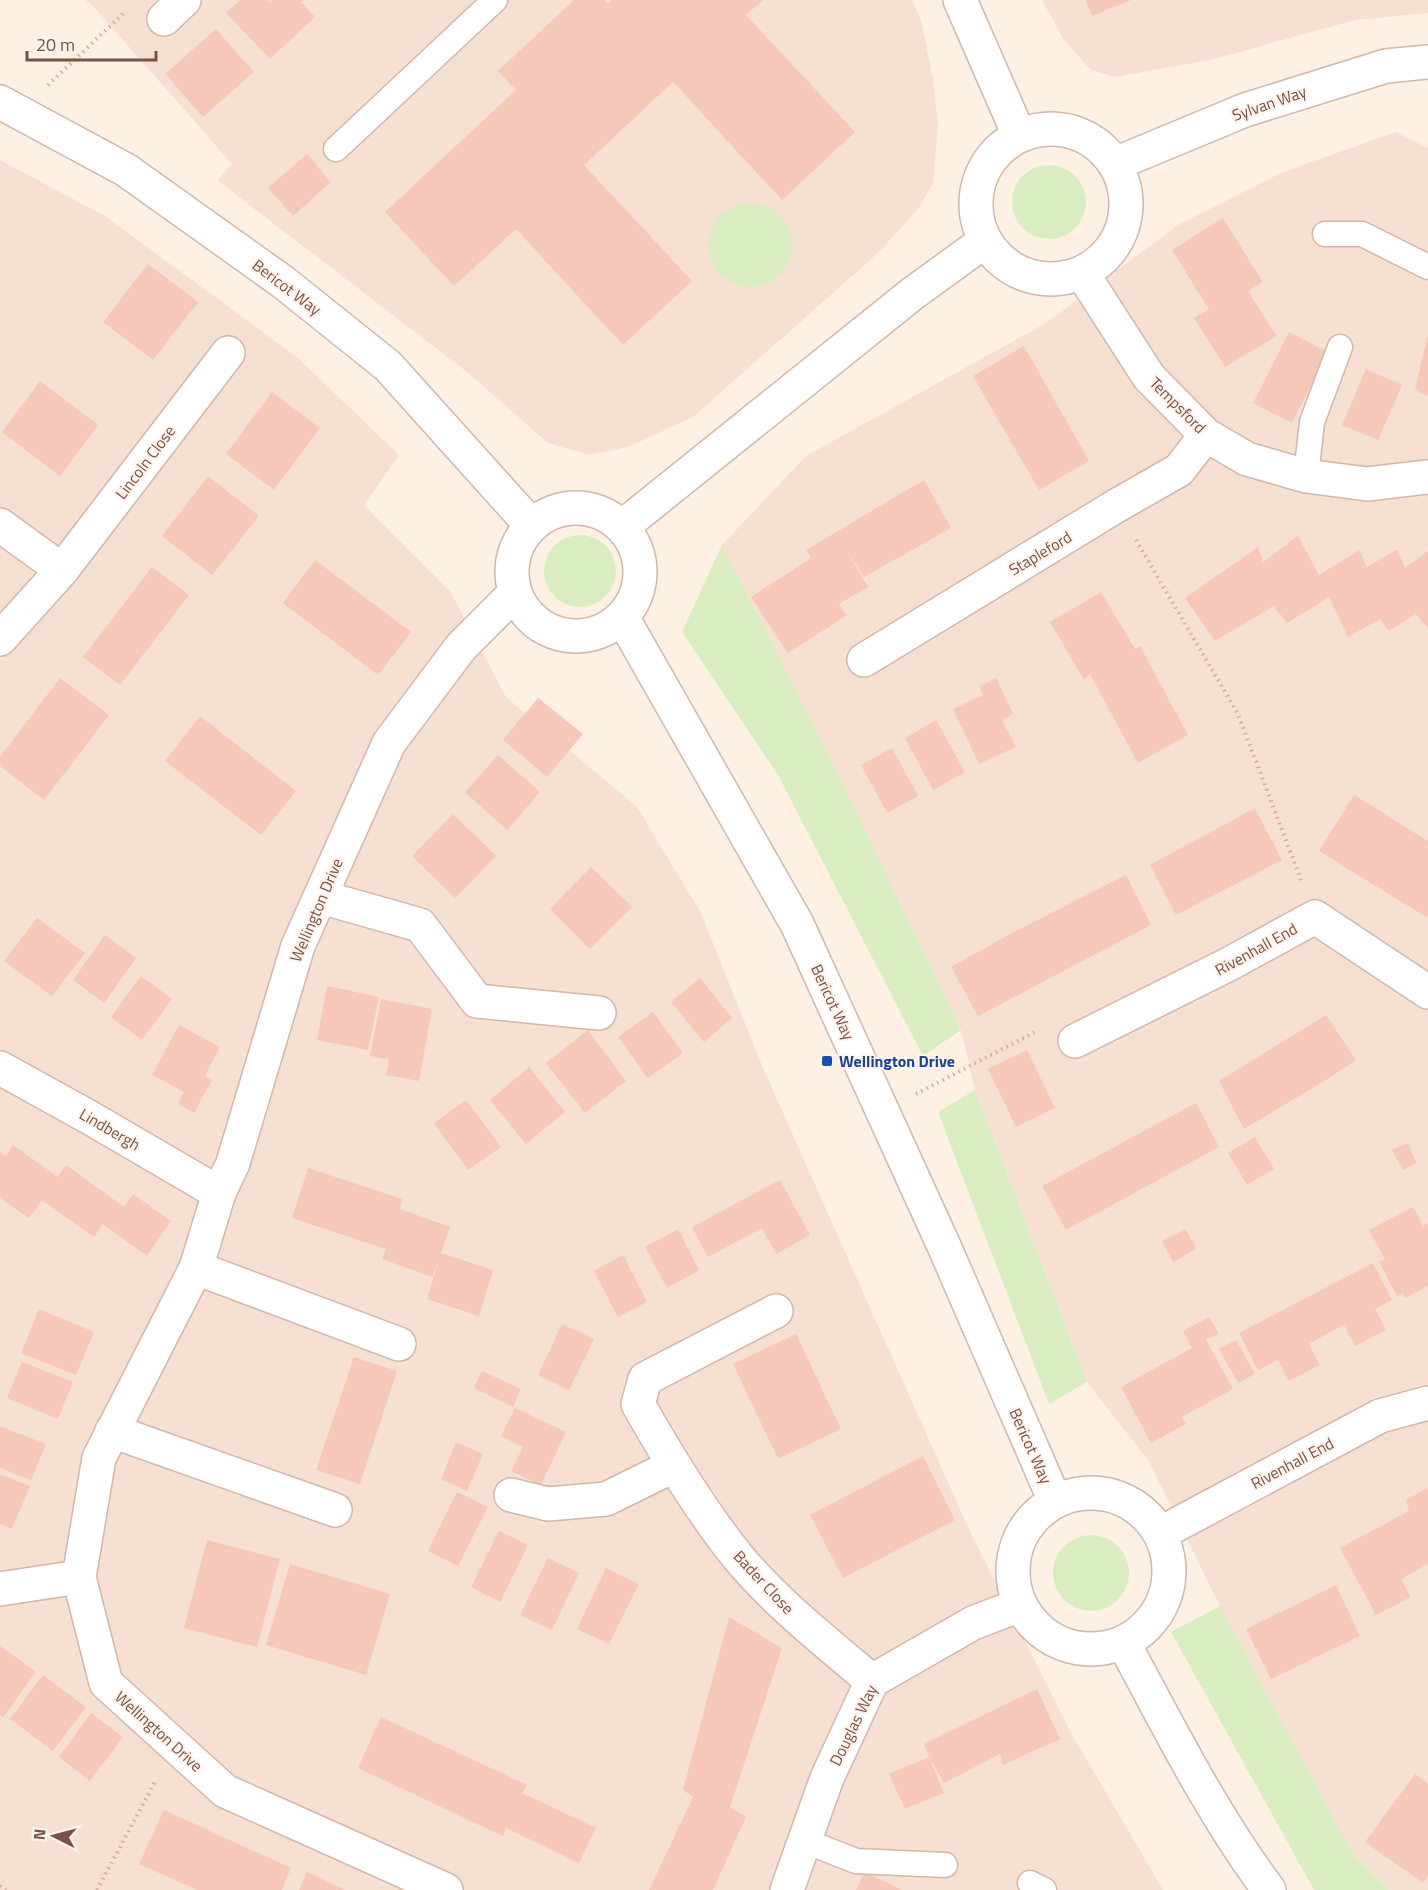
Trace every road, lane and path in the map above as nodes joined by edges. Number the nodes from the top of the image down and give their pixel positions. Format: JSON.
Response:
{"nodes":[{"id":1,"x":495,"y":0,"type":"edge"},
{"id":2,"x":960,"y":0,"type":"edge"},
{"id":3,"x":174,"y":9,"type":"edge"},
{"id":4,"x":1428,"y":62,"type":"edge"},
{"id":5,"x":9,"y":107,"type":"edge"},
{"id":6,"x":1019,"y":135,"type":"junction"},
{"id":7,"x":336,"y":148,"type":"dead end"},
{"id":8,"x":1115,"y":164,"type":"junction"},
{"id":9,"x":1325,"y":234,"type":"dead end"},
{"id":10,"x":985,"y":241,"type":"junction"},
{"id":11,"x":1428,"y":267,"type":"edge"},
{"id":12,"x":1082,"y":273,"type":"junction"},
{"id":13,"x":1340,"y":347,"type":"dead end"},
{"id":14,"x":228,"y":353,"type":"dead end"},
{"id":15,"x":1206,"y":435,"type":"junction"},
{"id":16,"x":1306,"y":476,"type":"junction"},
{"id":17,"x":1428,"y":477,"type":"edge"},
{"id":18,"x":1116,"y":506,"type":"junction"},
{"id":19,"x":0,"y":525,"type":"edge"},
{"id":20,"x":531,"y":525,"type":"junction"},
{"id":21,"x":622,"y":527,"type":"junction"},
{"id":22,"x":62,"y":570,"type":"junction"},
{"id":23,"x":514,"y":593,"type":"junction"},
{"id":24,"x":622,"y":617,"type":"junction"},
{"id":25,"x":0,"y":639,"type":"edge"},
{"id":26,"x":864,"y":660,"type":"dead end"},
{"id":27,"x":321,"y":897,"type":"junction"},
{"id":28,"x":1315,"y":916,"type":"junction"},
{"id":29,"x":1428,"y":992,"type":"edge"},
{"id":30,"x":599,"y":1013,"type":"dead end"},
{"id":31,"x":1075,"y":1041,"type":"joint"},
{"id":32,"x":0,"y":1068,"type":"edge"},
{"id":33,"x":884,"y":1111,"type":"junction"},
{"id":34,"x":219,"y":1193,"type":"junction"},
{"id":35,"x":196,"y":1268,"type":"junction"},
{"id":36,"x":776,"y":1311,"type":"dead end"},
{"id":37,"x":399,"y":1344,"type":"dead end"},
{"id":38,"x":1428,"y":1403,"type":"edge"},
{"id":39,"x":112,"y":1431,"type":"junction"},
{"id":40,"x":673,"y":1466,"type":"junction"},
{"id":41,"x":511,"y":1495,"type":"dead end"},
{"id":42,"x":1055,"y":1501,"type":"junction"},
{"id":43,"x":335,"y":1510,"type":"dead end"},
{"id":44,"x":1161,"y":1533,"type":"junction"},
{"id":45,"x":79,"y":1577,"type":"junction"},
{"id":46,"x":0,"y":1589,"type":"edge"},
{"id":47,"x":1020,"y":1605,"type":"junction"},
{"id":48,"x":1124,"y":1644,"type":"junction"},
{"id":49,"x":872,"y":1681,"type":"junction"},
{"id":50,"x":174,"y":1745,"type":"junction"},
{"id":51,"x":805,"y":1842,"type":"junction"},
{"id":52,"x":945,"y":1865,"type":"dead end"},
{"id":53,"x":0,"y":1886,"type":"edge"},
{"id":54,"x":6,"y":1890,"type":"edge"},
{"id":55,"x":97,"y":1890,"type":"edge"},
{"id":56,"x":446,"y":1890,"type":"edge"},
{"id":57,"x":787,"y":1890,"type":"edge"},
{"id":58,"x":1269,"y":1890,"type":"edge"}],
"edges":[{"from":1,"to":7,"type":"lane"},
{"from":2,"to":6,"type":"street"},
{"from":3,"to":5,"type":"path"},
{"from":4,"to":8,"type":"street","name":"Sylvan Way"},
{"from":5,"to":20,"type":"street","name":"Bericot Way"},
{"from":6,"to":8,"type":"street"},
{"from":6,"to":10,"type":"street"},
{"from":8,"to":12,"type":"street"},
{"from":9,"to":11,"type":"lane"},
{"from":10,"to":12,"type":"street"},
{"from":10,"to":21,"type":"street"},
{"from":12,"to":15,"type":"street","name":"Tempsford"},
{"from":13,"to":16,"type":"lane"},
{"from":14,"to":22,"type":"street","name":"Lincoln Close"},
{"from":15,"to":16,"type":"street","name":"Tempsford"},
{"from":15,"to":18,"type":"street","name":"Stapleford"},
{"from":16,"to":17,"type":"street","name":"Tempsford"},
{"from":18,"to":26,"type":"street","name":"Stapleford"},
{"from":18,"to":28,"type":"path"},
{"from":19,"to":22,"type":"street"},
{"from":20,"to":21,"type":"street"},
{"from":20,"to":23,"type":"street"},
{"from":21,"to":24,"type":"street"},
{"from":22,"to":25,"type":"street","name":"Lincoln Close"},
{"from":23,"to":24,"type":"street"},
{"from":23,"to":27,"type":"street","name":"Wellington Drive"},
{"from":24,"to":33,"type":"street","name":"Bericot Way"},
{"from":27,"to":30,"type":"street"},
{"from":27,"to":34,"type":"street","name":"Wellington Drive"},
{"from":28,"to":29,"type":"street","name":"Rivenhall End"},
{"from":28,"to":31,"type":"street","name":"Rivenhall End"},
{"from":31,"to":33,"type":"path"},
{"from":32,"to":34,"type":"street","name":"Lindbergh"},
{"from":33,"to":42,"type":"street","name":"Bericot Way"},
{"from":34,"to":35,"type":"street","name":"Wellington Drive"},
{"from":35,"to":37,"type":"street"},
{"from":35,"to":39,"type":"street","name":"Wellington Drive"},
{"from":36,"to":40,"type":"street","name":"Bader Close"},
{"from":38,"to":44,"type":"street","name":"Rivenhall End"},
{"from":39,"to":43,"type":"street"},
{"from":39,"to":45,"type":"street","name":"Wellington Drive"},
{"from":40,"to":41,"type":"street"},
{"from":40,"to":49,"type":"street","name":"Bader Close"},
{"from":42,"to":44,"type":"street","name":"Bericot Way"},
{"from":42,"to":47,"type":"street","name":"Bericot Way"},
{"from":44,"to":48,"type":"street","name":"Bericot Way"},
{"from":45,"to":46,"type":"street"},
{"from":45,"to":50,"type":"street","name":"Wellington Drive"},
{"from":47,"to":48,"type":"street","name":"Bericot Way"},
{"from":47,"to":49,"type":"street","name":"Douglas Way"},
{"from":48,"to":58,"type":"street"},
{"from":49,"to":51,"type":"street","name":"Douglas Way"},
{"from":50,"to":55,"type":"path"},
{"from":50,"to":56,"type":"street","name":"Wellington Drive"},
{"from":51,"to":52,"type":"lane"},
{"from":51,"to":57,"type":"street","name":"Douglas Way"},
{"from":53,"to":54,"type":"path"}]}
